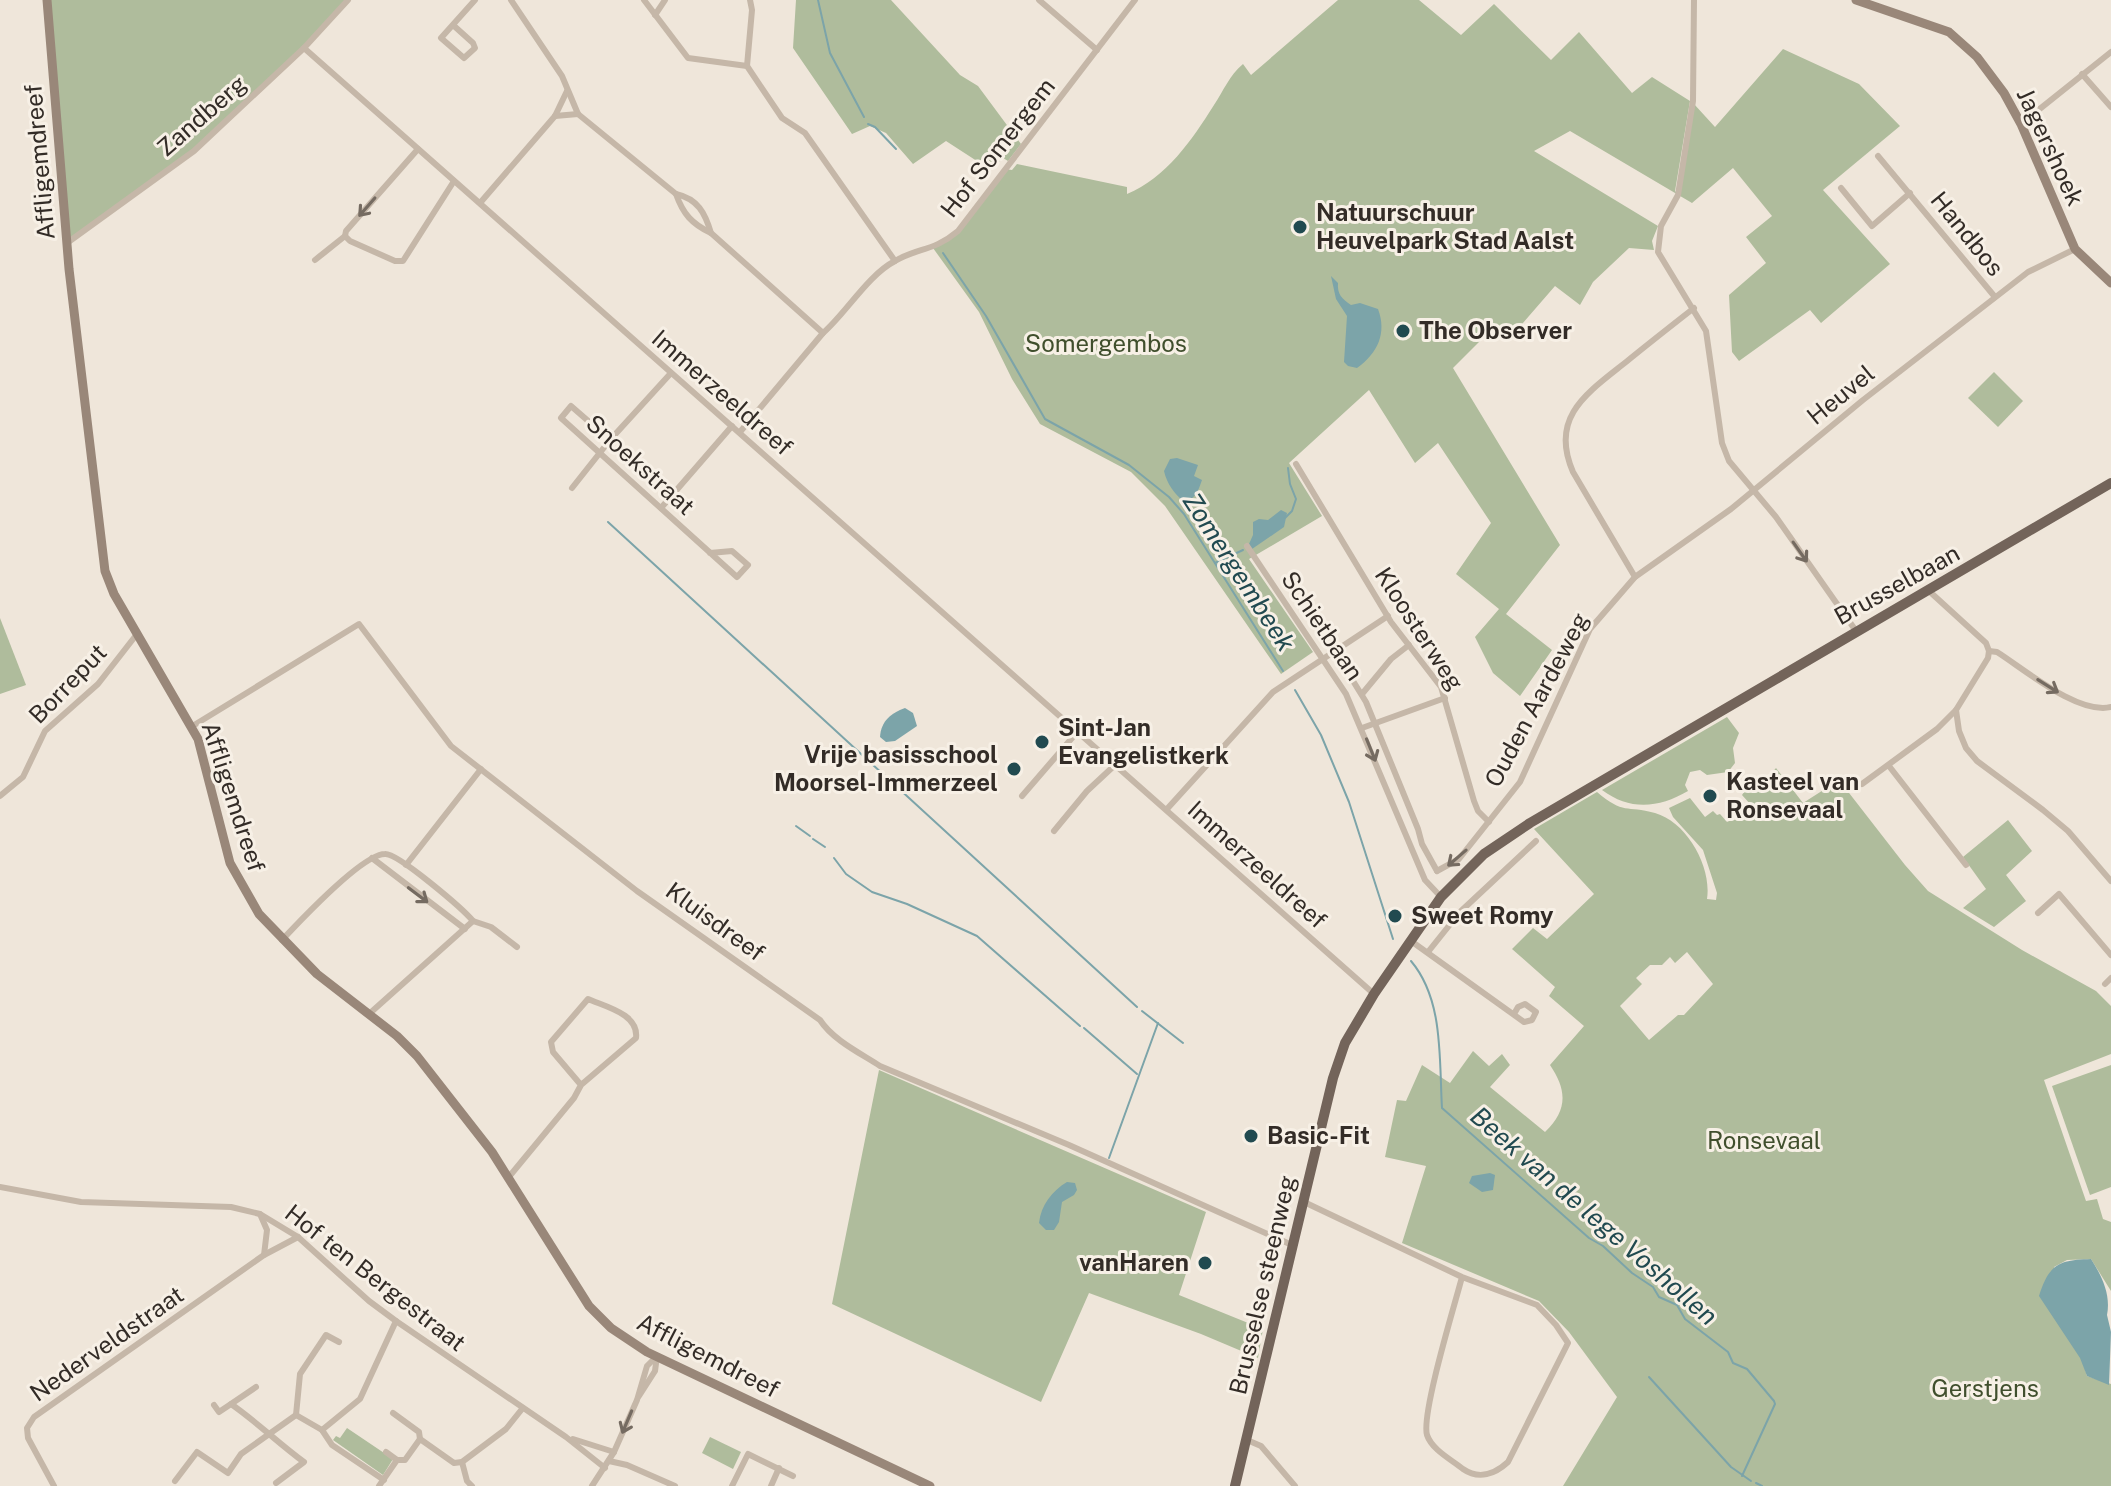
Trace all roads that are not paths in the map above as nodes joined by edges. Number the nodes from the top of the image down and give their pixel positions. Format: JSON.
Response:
{"nodes":[{"id":1,"x":47,"y":0,"type":"edge"},
{"id":2,"x":348,"y":0,"type":"edge"},
{"id":3,"x":475,"y":0,"type":"edge"},
{"id":4,"x":511,"y":0,"type":"edge"},
{"id":5,"x":644,"y":0,"type":"edge"},
{"id":6,"x":665,"y":0,"type":"edge"},
{"id":7,"x":750,"y":0,"type":"edge"},
{"id":8,"x":1039,"y":0,"type":"edge"},
{"id":9,"x":1135,"y":0,"type":"edge"},
{"id":10,"x":1694,"y":0,"type":"edge"},
{"id":11,"x":1856,"y":0,"type":"edge"},
{"id":12,"x":655,"y":15,"type":"junction"},
{"id":13,"x":453,"y":25,"type":"junction"},
{"id":14,"x":304,"y":48,"type":"junction"},
{"id":15,"x":1097,"y":50,"type":"junction"},
{"id":16,"x":2111,"y":52,"type":"edge"},
{"id":17,"x":747,"y":66,"type":"junction"},
{"id":18,"x":2082,"y":74,"type":"junction"},
{"id":19,"x":567,"y":91,"type":"junction"},
{"id":20,"x":2111,"y":107,"type":"edge"},
{"id":21,"x":578,"y":114,"type":"junction"},
{"id":22,"x":555,"y":116,"type":"junction"},
{"id":23,"x":2021,"y":124,"type":"junction"},
{"id":24,"x":418,"y":149,"type":"junction"},
{"id":25,"x":1878,"y":156,"type":"dead end"},
{"id":26,"x":454,"y":181,"type":"junction"},
{"id":27,"x":1841,"y":188,"type":"dead end"},
{"id":28,"x":1910,"y":193,"type":"junction"},
{"id":29,"x":676,"y":194,"type":"junction"},
{"id":30,"x":480,"y":203,"type":"junction"},
{"id":31,"x":711,"y":233,"type":"junction"},
{"id":32,"x":345,"y":236,"type":"junction"},
{"id":33,"x":67,"y":243,"type":"junction"},
{"id":34,"x":2075,"y":249,"type":"junction"},
{"id":35,"x":315,"y":260,"type":"dead end"},
{"id":36,"x":895,"y":261,"type":"junction"},
{"id":37,"x":2111,"y":283,"type":"edge"},
{"id":38,"x":1995,"y":297,"type":"junction"},
{"id":39,"x":1694,"y":308,"type":"junction"},
{"id":40,"x":823,"y":333,"type":"junction"},
{"id":41,"x":671,"y":373,"type":"junction"},
{"id":42,"x":732,"y":426,"type":"junction"},
{"id":43,"x":740,"y":432,"type":"junction"},
{"id":44,"x":610,"y":440,"type":"junction"},
{"id":45,"x":599,"y":453,"type":"junction"},
{"id":46,"x":1296,"y":464,"type":"dead end"},
{"id":47,"x":2111,"y":483,"type":"edge"},
{"id":48,"x":572,"y":488,"type":"dead end"},
{"id":49,"x":1753,"y":490,"type":"junction"},
{"id":50,"x":661,"y":508,"type":"junction"},
{"id":51,"x":1249,"y":549,"type":"dead end"},
{"id":52,"x":710,"y":553,"type":"junction"},
{"id":53,"x":1635,"y":577,"type":"junction"},
{"id":54,"x":1929,"y":591,"type":"junction"},
{"id":55,"x":1388,"y":616,"type":"junction"},
{"id":56,"x":1856,"y":631,"type":"junction"},
{"id":57,"x":137,"y":634,"type":"junction"},
{"id":58,"x":1409,"y":645,"type":"junction"},
{"id":59,"x":1334,"y":650,"type":"junction"},
{"id":60,"x":1989,"y":651,"type":"junction"},
{"id":61,"x":1321,"y":658,"type":"junction"},
{"id":62,"x":1362,"y":694,"type":"junction"},
{"id":63,"x":1445,"y":698,"type":"junction"},
{"id":64,"x":2111,"y":707,"type":"edge"},
{"id":65,"x":1956,"y":710,"type":"junction"},
{"id":66,"x":1702,"y":721,"type":"joint"},
{"id":67,"x":1375,"y":723,"type":"junction"},
{"id":68,"x":191,"y":727,"type":"junction"},
{"id":69,"x":1362,"y":728,"type":"junction"},
{"id":70,"x":1078,"y":731,"type":"junction"},
{"id":71,"x":1116,"y":764,"type":"junction"},
{"id":72,"x":1889,"y":766,"type":"junction"},
{"id":73,"x":481,"y":769,"type":"junction"},
{"id":74,"x":1862,"y":784,"type":"dead end"},
{"id":75,"x":0,"y":796,"type":"edge"},
{"id":76,"x":1022,"y":796,"type":"dead end"},
{"id":77,"x":1167,"y":809,"type":"junction"},
{"id":78,"x":1489,"y":822,"type":"junction"},
{"id":79,"x":1054,"y":831,"type":"dead end"},
{"id":80,"x":1419,"y":835,"type":"junction"},
{"id":81,"x":1409,"y":839,"type":"junction"},
{"id":82,"x":1475,"y":840,"type":"junction"},
{"id":83,"x":1536,"y":841,"type":"dead end"},
{"id":84,"x":1484,"y":854,"type":"junction"},
{"id":85,"x":372,"y":858,"type":"junction"},
{"id":86,"x":406,"y":865,"type":"junction"},
{"id":87,"x":1966,"y":865,"type":"dead end"},
{"id":88,"x":1437,"y":871,"type":"junction"},
{"id":89,"x":2109,"y":876,"type":"edge"},
{"id":90,"x":1431,"y":887,"type":"junction"},
{"id":91,"x":1441,"y":897,"type":"junction"},
{"id":92,"x":2038,"y":913,"type":"dead end"},
{"id":93,"x":473,"y":921,"type":"junction"},
{"id":94,"x":465,"y":929,"type":"junction"},
{"id":95,"x":282,"y":940,"type":"junction"},
{"id":96,"x":1411,"y":941,"type":"junction"},
{"id":97,"x":517,"y":947,"type":"dead end"},
{"id":98,"x":1428,"y":952,"type":"junction"},
{"id":99,"x":2111,"y":955,"type":"edge"},
{"id":100,"x":1374,"y":994,"type":"junction"},
{"id":101,"x":369,"y":1014,"type":"junction"},
{"id":102,"x":1514,"y":1014,"type":"dead end"},
{"id":103,"x":581,"y":1085,"type":"junction"},
{"id":104,"x":508,"y":1178,"type":"junction"},
{"id":105,"x":0,"y":1187,"type":"edge"},
{"id":106,"x":1304,"y":1202,"type":"junction"},
{"id":107,"x":260,"y":1214,"type":"junction"},
{"id":108,"x":298,"y":1237,"type":"junction"},
{"id":109,"x":1293,"y":1245,"type":"junction"},
{"id":110,"x":264,"y":1255,"type":"junction"},
{"id":111,"x":1462,"y":1277,"type":"junction"},
{"id":112,"x":396,"y":1321,"type":"junction"},
{"id":113,"x":339,"y":1342,"type":"dead end"},
{"id":114,"x":657,"y":1356,"type":"junction"},
{"id":115,"x":256,"y":1387,"type":"dead end"},
{"id":116,"x":231,"y":1404,"type":"junction"},
{"id":117,"x":214,"y":1405,"type":"dead end"},
{"id":118,"x":522,"y":1409,"type":"junction"},
{"id":119,"x":393,"y":1413,"type":"dead end"},
{"id":120,"x":296,"y":1415,"type":"junction"},
{"id":121,"x":322,"y":1430,"type":"junction"},
{"id":122,"x":269,"y":1436,"type":"junction"},
{"id":123,"x":566,"y":1437,"type":"junction"},
{"id":124,"x":420,"y":1439,"type":"junction"},
{"id":125,"x":1247,"y":1440,"type":"junction"},
{"id":126,"x":386,"y":1452,"type":"dead end"},
{"id":127,"x":614,"y":1452,"type":"junction"},
{"id":128,"x":397,"y":1460,"type":"junction"},
{"id":129,"x":609,"y":1461,"type":"junction"},
{"id":130,"x":462,"y":1462,"type":"junction"},
{"id":131,"x":605,"y":1468,"type":"junction"},
{"id":132,"x":779,"y":1468,"type":"junction"},
{"id":133,"x":793,"y":1476,"type":"dead end"},
{"id":134,"x":175,"y":1481,"type":"dead end"},
{"id":135,"x":276,"y":1483,"type":"dead end"},
{"id":136,"x":382,"y":1483,"type":"edge"},
{"id":137,"x":54,"y":1486,"type":"edge"},
{"id":138,"x":472,"y":1486,"type":"edge"},
{"id":139,"x":592,"y":1486,"type":"edge"},
{"id":140,"x":675,"y":1486,"type":"edge"},
{"id":141,"x":732,"y":1486,"type":"edge"},
{"id":142,"x":771,"y":1486,"type":"edge"},
{"id":143,"x":930,"y":1486,"type":"edge"},
{"id":144,"x":1235,"y":1486,"type":"edge"},
{"id":145,"x":1295,"y":1486,"type":"edge"}],
"edges":[{"from":1,"to":33,"type":"street","name":"Affligemdreef"},
{"from":2,"to":14,"type":"street","name":"Zandberg"},
{"from":3,"to":13,"type":"street"},
{"from":4,"to":19,"type":"street"},
{"from":5,"to":12,"type":"street"},
{"from":6,"to":12,"type":"street"},
{"from":7,"to":17,"type":"street"},
{"from":8,"to":15,"type":"street"},
{"from":9,"to":15,"type":"street","name":"Hof Somergem"},
{"from":10,"to":39,"type":"street"},
{"from":11,"to":23,"type":"street","name":"Jagershoek"},
{"from":12,"to":17,"type":"street"},
{"from":13,"to":13,"type":"street"},
{"from":14,"to":24,"type":"street","name":"Immerzeeldreef"},
{"from":14,"to":33,"type":"street","name":"Zandberg"},
{"from":15,"to":36,"type":"street","name":"Hof Somergem"},
{"from":16,"to":18,"type":"street"},
{"from":17,"to":36,"type":"street"},
{"from":18,"to":20,"type":"street"},
{"from":18,"to":23,"type":"street"},
{"from":19,"to":21,"type":"street"},
{"from":19,"to":22,"type":"street"},
{"from":21,"to":22,"type":"street"},
{"from":21,"to":29,"type":"street"},
{"from":22,"to":30,"type":"street"},
{"from":23,"to":34,"type":"street","name":"Jagershoek"},
{"from":24,"to":26,"type":"street","name":"Immerzeeldreef"},
{"from":24,"to":32,"type":"street","one_way":true},
{"from":25,"to":28,"type":"street","name":"Handbos"},
{"from":26,"to":30,"type":"street","name":"Immerzeeldreef"},
{"from":26,"to":32,"type":"street"},
{"from":27,"to":28,"type":"street","name":"Handbos"},
{"from":28,"to":38,"type":"street","name":"Handbos"},
{"from":29,"to":31,"type":"street"},
{"from":29,"to":31,"type":"street"},
{"from":30,"to":41,"type":"street","name":"Immerzeeldreef"},
{"from":31,"to":40,"type":"street"},
{"from":32,"to":35,"type":"street"},
{"from":33,"to":57,"type":"street","name":"Affligemdreef"},
{"from":34,"to":37,"type":"street","name":"Jagershoek"},
{"from":34,"to":38,"type":"street","name":"Heuvel"},
{"from":36,"to":40,"type":"street","name":"Hof Somergem"},
{"from":38,"to":49,"type":"street","name":"Heuvel"},
{"from":39,"to":49,"type":"street"},
{"from":39,"to":53,"type":"street"},
{"from":40,"to":43,"type":"street","name":"Hof Somergem"},
{"from":41,"to":42,"type":"street","name":"Immerzeeldreef"},
{"from":41,"to":44,"type":"street"},
{"from":42,"to":43,"type":"street","name":"Immerzeeldreef"},
{"from":42,"to":50,"type":"street"},
{"from":43,"to":70,"type":"street","name":"Immerzeeldreef"},
{"from":44,"to":45,"type":"street"},
{"from":44,"to":45,"type":"street","name":"Snoekstraat"},
{"from":45,"to":48,"type":"street"},
{"from":45,"to":50,"type":"street","name":"Snoekstraat"},
{"from":46,"to":55,"type":"street","name":"Kloosterweg"},
{"from":47,"to":54,"type":"main road","name":"Brusselbaan"},
{"from":49,"to":53,"type":"street","name":"Heuvel"},
{"from":49,"to":56,"type":"street","one_way":true},
{"from":50,"to":52,"type":"street","name":"Snoekstraat"},
{"from":51,"to":61,"type":"street","name":"Schietbaan"},
{"from":52,"to":52,"type":"street","name":"Snoekstraat"},
{"from":53,"to":78,"type":"street","name":"Ouden Aardeweg"},
{"from":54,"to":56,"type":"main road","name":"Brusselbaan"},
{"from":54,"to":60,"type":"street"},
{"from":55,"to":58,"type":"street","name":"Kloosterweg"},
{"from":55,"to":59,"type":"street"},
{"from":56,"to":66,"type":"main road","name":"Brusselbaan"},
{"from":57,"to":68,"type":"street","name":"Affligemdreef"},
{"from":57,"to":75,"type":"street","name":"Borreput"},
{"from":58,"to":62,"type":"street"},
{"from":58,"to":63,"type":"street","name":"Kloosterweg"},
{"from":59,"to":61,"type":"street"},
{"from":59,"to":62,"type":"street","name":"Schietbaan"},
{"from":60,"to":64,"type":"street","one_way":true},
{"from":60,"to":65,"type":"street"},
{"from":61,"to":69,"type":"street","name":"Schietbaan"},
{"from":61,"to":77,"type":"street"},
{"from":62,"to":67,"type":"street","name":"Schietbaan"},
{"from":63,"to":67,"type":"street"},
{"from":63,"to":78,"type":"street","name":"Kloosterweg"},
{"from":65,"to":72,"type":"street"},
{"from":65,"to":89,"type":"street"},
{"from":66,"to":84,"type":"main road","name":"Brusselse steenweg"},
{"from":67,"to":69,"type":"street"},
{"from":67,"to":80,"type":"street","name":"Schietbaan"},
{"from":68,"to":73,"type":"street","name":"Kluisdreef"},
{"from":68,"to":95,"type":"street","name":"Affligemdreef"},
{"from":69,"to":81,"type":"street","name":"Schietbaan","one_way":true},
{"from":70,"to":71,"type":"street","name":"Immerzeeldreef"},
{"from":70,"to":76,"type":"street"},
{"from":71,"to":77,"type":"street","name":"Immerzeeldreef"},
{"from":71,"to":79,"type":"street"},
{"from":72,"to":74,"type":"street"},
{"from":72,"to":87,"type":"street"},
{"from":73,"to":86,"type":"street"},
{"from":73,"to":109,"type":"street","name":"Kluisdreef"},
{"from":77,"to":100,"type":"street","name":"Immerzeeldreef"},
{"from":78,"to":82,"type":"street","name":"Ouden Aardeweg"},
{"from":80,"to":81,"type":"street"},
{"from":80,"to":88,"type":"street","name":"Schietbaan"},
{"from":81,"to":90,"type":"street","name":"Schietbaan"},
{"from":82,"to":84,"type":"street"},
{"from":82,"to":88,"type":"street","name":"Ouden Aardeweg","one_way":true},
{"from":83,"to":98,"type":"street"},
{"from":84,"to":91,"type":"main road","name":"Brusselse steenweg"},
{"from":85,"to":86,"type":"street"},
{"from":85,"to":94,"type":"street","one_way":true},
{"from":85,"to":95,"type":"street"},
{"from":86,"to":93,"type":"street"},
{"from":88,"to":90,"type":"street"},
{"from":90,"to":91,"type":"street","name":"Schietbaan"},
{"from":91,"to":96,"type":"main road","name":"Brusselse steenweg"},
{"from":92,"to":99,"type":"street"},
{"from":93,"to":94,"type":"street"},
{"from":93,"to":97,"type":"street"},
{"from":94,"to":101,"type":"street"},
{"from":95,"to":101,"type":"street","name":"Affligemdreef"},
{"from":96,"to":98,"type":"street"},
{"from":96,"to":100,"type":"main road","name":"Brusselse steenweg"},
{"from":98,"to":102,"type":"street"},
{"from":100,"to":106,"type":"main road","name":"Brusselse steenweg"},
{"from":101,"to":104,"type":"street","name":"Affligemdreef"},
{"from":103,"to":103,"type":"street"},
{"from":103,"to":104,"type":"street"},
{"from":104,"to":114,"type":"street","name":"Affligemdreef"},
{"from":105,"to":107,"type":"street","name":"Hof ten Bergestraat"},
{"from":106,"to":109,"type":"main road","name":"Brusselse steenweg"},
{"from":106,"to":111,"type":"street"},
{"from":107,"to":108,"type":"street","name":"Hof ten Bergestraat"},
{"from":107,"to":110,"type":"street"},
{"from":108,"to":110,"type":"street","name":"Nederveldstraat"},
{"from":108,"to":112,"type":"street","name":"Hof ten Bergestraat"},
{"from":109,"to":125,"type":"main road","name":"Brusselse steenweg"},
{"from":110,"to":137,"type":"street","name":"Nederveldstraat"},
{"from":111,"to":111,"type":"street"},
{"from":112,"to":118,"type":"street","name":"Hof ten Bergestraat"},
{"from":112,"to":121,"type":"street"},
{"from":113,"to":120,"type":"street"},
{"from":114,"to":127,"type":"street","one_way":true},
{"from":114,"to":143,"type":"street","name":"Affligemdreef"},
{"from":115,"to":116,"type":"street"},
{"from":116,"to":117,"type":"street"},
{"from":116,"to":122,"type":"street"},
{"from":118,"to":123,"type":"street","name":"Hof ten Bergestraat"},
{"from":118,"to":130,"type":"street"},
{"from":119,"to":124,"type":"street"},
{"from":120,"to":121,"type":"street"},
{"from":120,"to":122,"type":"street"},
{"from":121,"to":136,"type":"street"},
{"from":122,"to":134,"type":"street"},
{"from":122,"to":135,"type":"street"},
{"from":123,"to":127,"type":"street","name":"Hof ten Bergestraat"},
{"from":123,"to":131,"type":"street","name":"Hof ten Bergestraat"},
{"from":124,"to":128,"type":"street"},
{"from":124,"to":130,"type":"street"},
{"from":125,"to":144,"type":"main road","name":"Brusselse steenweg"},
{"from":125,"to":145,"type":"street"},
{"from":126,"to":128,"type":"street"},
{"from":127,"to":129,"type":"street"},
{"from":128,"to":136,"type":"street"},
{"from":129,"to":131,"type":"street"},
{"from":129,"to":140,"type":"street"},
{"from":130,"to":138,"type":"street"},
{"from":131,"to":139,"type":"street"},
{"from":132,"to":133,"type":"street"},
{"from":132,"to":141,"type":"street"},
{"from":132,"to":142,"type":"street"}]}
